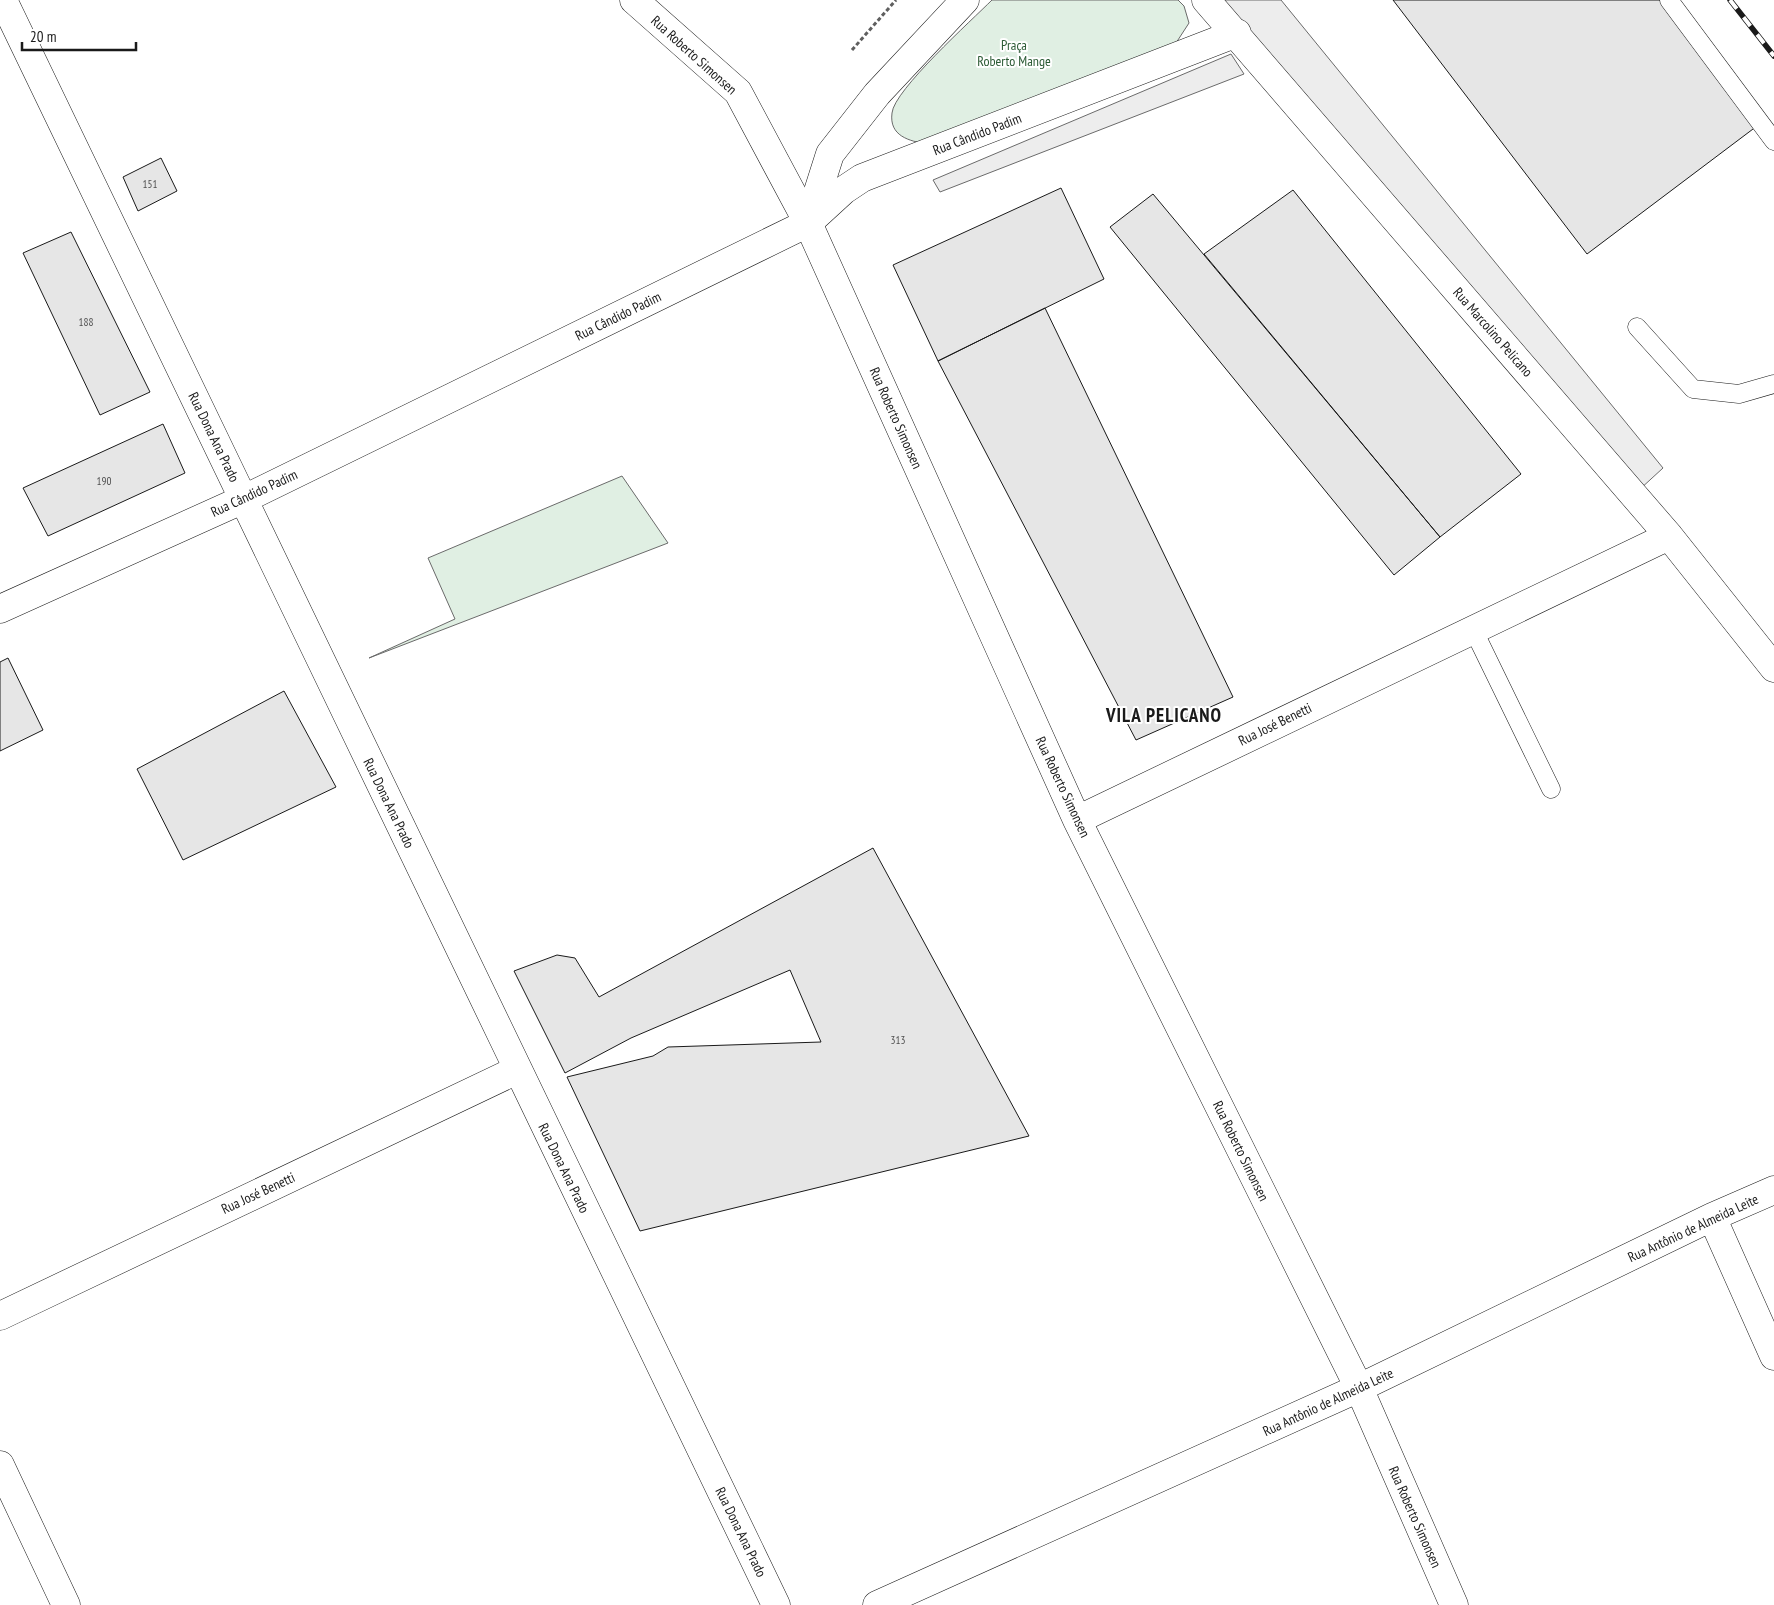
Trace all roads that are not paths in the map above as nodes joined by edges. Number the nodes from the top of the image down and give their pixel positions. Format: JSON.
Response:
{"nodes":[{"id":1,"x":3,"y":0,"type":"edge"},
{"id":2,"x":634,"y":0,"type":"edge"},
{"id":3,"x":965,"y":0,"type":"edge"},
{"id":4,"x":1206,"y":0,"type":"edge"},
{"id":5,"x":1670,"y":0,"type":"edge"},
{"id":6,"x":1237,"y":33,"type":"junction"},
{"id":7,"x":1774,"y":141,"type":"edge"},
{"id":8,"x":808,"y":223,"type":"junction"},
{"id":9,"x":1638,"y":327,"type":"dead end"},
{"id":10,"x":1774,"y":384,"type":"edge"},
{"id":11,"x":244,"y":499,"type":"junction"},
{"id":12,"x":1668,"y":536,"type":"junction"},
{"id":13,"x":0,"y":610,"type":"edge"},
{"id":14,"x":1473,"y":629,"type":"junction"},
{"id":15,"x":1774,"y":668,"type":"edge"},
{"id":16,"x":1551,"y":789,"type":"dead end"},
{"id":17,"x":1077,"y":820,"type":"junction"},
{"id":18,"x":517,"y":1070,"type":"junction"},
{"id":19,"x":1774,"y":1190,"type":"edge"},
{"id":20,"x":1712,"y":1217,"type":"junction"},
{"id":21,"x":0,"y":1316,"type":"edge"},
{"id":22,"x":1774,"y":1356,"type":"edge"},
{"id":23,"x":1359,"y":1388,"type":"junction"},
{"id":24,"x":0,"y":1465,"type":"edge"},
{"id":25,"x":66,"y":1605,"type":"edge"},
{"id":26,"x":776,"y":1605,"type":"edge"},
{"id":27,"x":878,"y":1605,"type":"edge"},
{"id":28,"x":1454,"y":1605,"type":"edge"}],
"edges":[{"from":1,"to":11,"type":"street","name":"Rua Dona Ana Prado"},
{"from":2,"to":8,"type":"street","name":"Rua Roberto Simonsen"},
{"from":3,"to":8,"type":"street"},
{"from":4,"to":6,"type":"street","name":"Rua Marcolino Pelicano"},
{"from":5,"to":7,"type":"lane"},
{"from":6,"to":8,"type":"street","name":"Rua Cândido Padim"},
{"from":6,"to":12,"type":"street","name":"Rua Marcolino Pelicano"},
{"from":8,"to":11,"type":"street","name":"Rua Cândido Padim"},
{"from":8,"to":17,"type":"street","name":"Rua Roberto Simonsen"},
{"from":9,"to":10,"type":"lane"},
{"from":11,"to":13,"type":"street","name":"Rua Cândido Padim"},
{"from":11,"to":18,"type":"street","name":"Rua Dona Ana Prado"},
{"from":12,"to":14,"type":"street","name":"Rua José Benetti"},
{"from":12,"to":15,"type":"street","name":"Rua Marcolino Pelicano"},
{"from":14,"to":16,"type":"lane"},
{"from":14,"to":17,"type":"street","name":"Rua José Benetti"},
{"from":17,"to":23,"type":"street","name":"Rua Roberto Simonsen"},
{"from":18,"to":21,"type":"street","name":"Rua José Benetti"},
{"from":18,"to":26,"type":"street","name":"Rua Dona Ana Prado"},
{"from":19,"to":20,"type":"street","name":"Rua Antônio de Almeida Leite"},
{"from":20,"to":22,"type":"street"},
{"from":20,"to":23,"type":"street","name":"Rua Antônio de Almeida Leite"},
{"from":23,"to":27,"type":"street","name":"Rua Antônio de Almeida Leite"},
{"from":23,"to":28,"type":"street","name":"Rua Roberto Simonsen"},
{"from":24,"to":25,"type":"street"}]}
